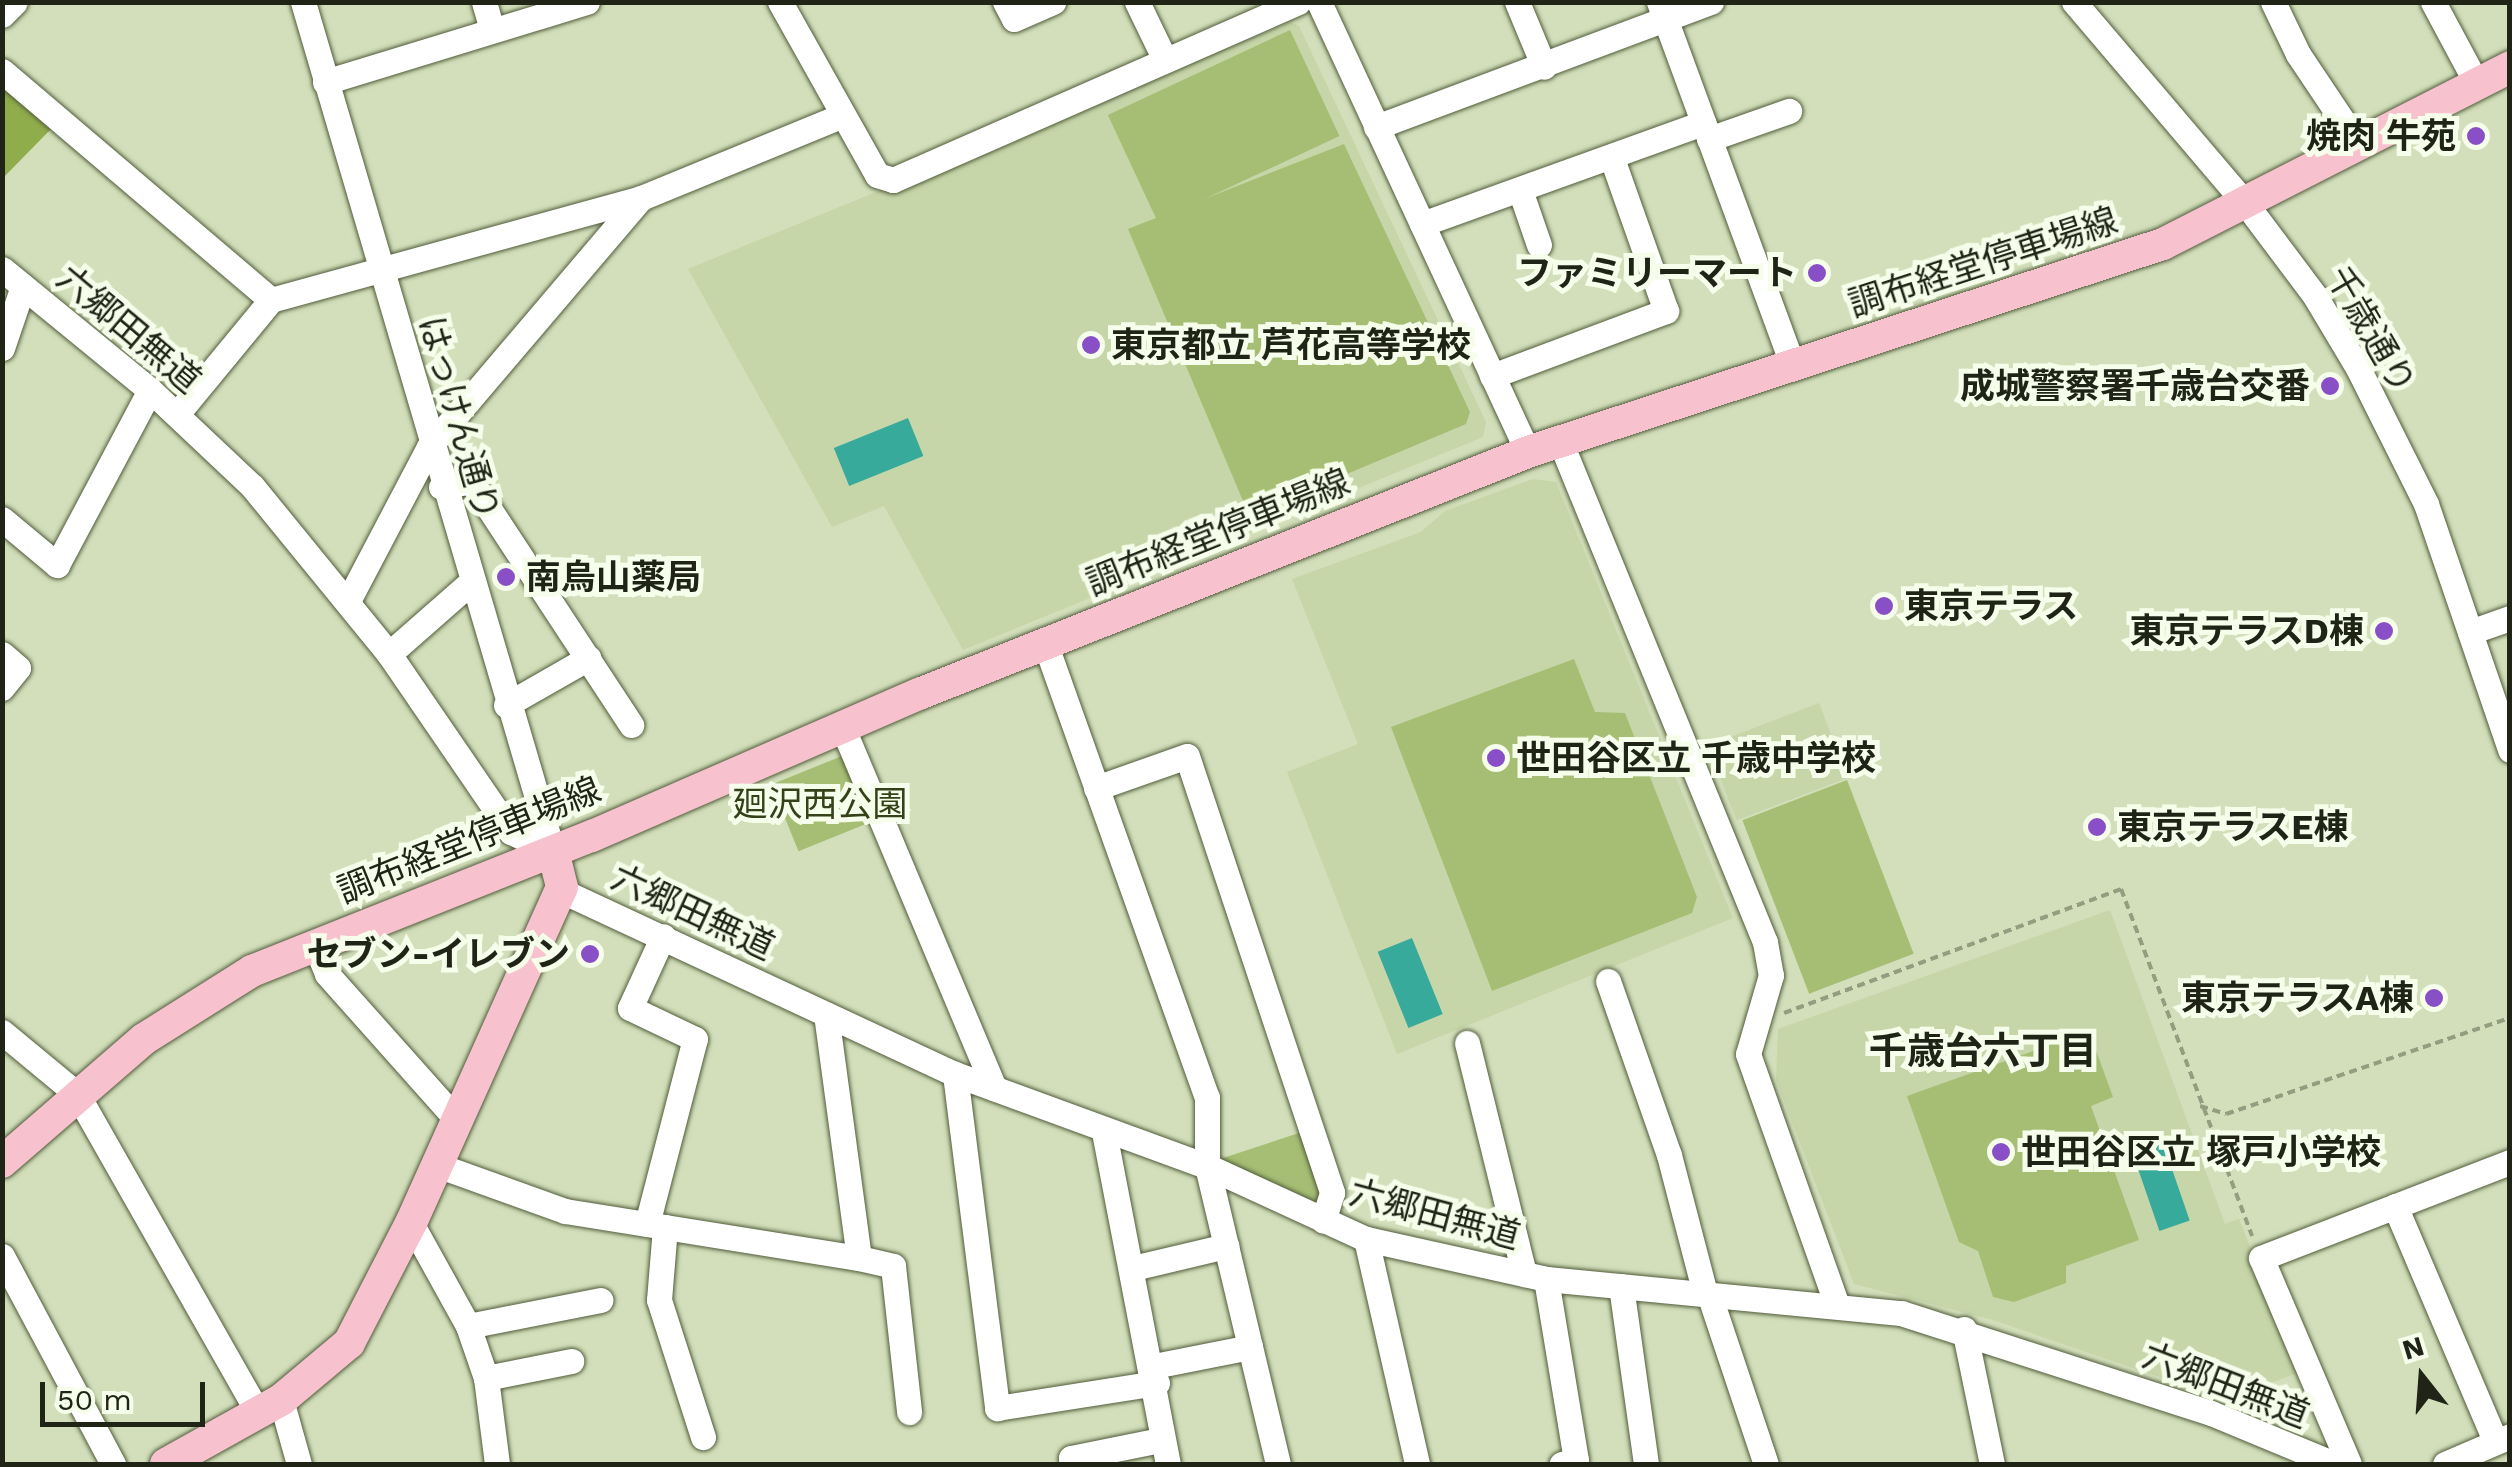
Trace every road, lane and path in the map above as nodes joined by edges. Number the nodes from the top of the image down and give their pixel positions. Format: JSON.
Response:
{"nodes":[{"id":1,"x":15,"y":2,"type":"edge"},
{"id":2,"x":303,"y":2,"type":"edge"},
{"id":3,"x":484,"y":2,"type":"edge"},
{"id":4,"x":587,"y":2,"type":"edge"},
{"id":5,"x":780,"y":2,"type":"edge"},
{"id":6,"x":1005,"y":2,"type":"edge"},
{"id":7,"x":1052,"y":2,"type":"edge"},
{"id":8,"x":1137,"y":2,"type":"edge"},
{"id":9,"x":1298,"y":2,"type":"edge"},
{"id":10,"x":1319,"y":2,"type":"edge"},
{"id":11,"x":1517,"y":2,"type":"edge"},
{"id":12,"x":1711,"y":2,"type":"edge"},
{"id":13,"x":2074,"y":2,"type":"edge"},
{"id":14,"x":2273,"y":2,"type":"edge"},
{"id":15,"x":2433,"y":2,"type":"edge"},
{"id":16,"x":1662,"y":12,"type":"edge"},
{"id":17,"x":2,"y":15,"type":"edge"},
{"id":18,"x":492,"y":30,"type":"junction"},
{"id":19,"x":1165,"y":60,"type":"junction"},
{"id":20,"x":1544,"y":67,"type":"junction"},
{"id":21,"x":2,"y":72,"type":"edge"},
{"id":22,"x":2499,"y":75,"type":"edge"},
{"id":23,"x":325,"y":82,"type":"junction"},
{"id":24,"x":1789,"y":111,"type":"dead end"},
{"id":25,"x":843,"y":115,"type":"junction"},
{"id":26,"x":1376,"y":127,"type":"junction"},
{"id":27,"x":1706,"y":131,"type":"junction"},
{"id":28,"x":2357,"y":142,"type":"junction"},
{"id":29,"x":1611,"y":156,"type":"junction"},
{"id":30,"x":1520,"y":190,"type":"junction"},
{"id":31,"x":641,"y":198,"type":"junction"},
{"id":32,"x":2246,"y":204,"type":"junction"},
{"id":33,"x":1422,"y":224,"type":"junction"},
{"id":34,"x":1539,"y":245,"type":"dead end"},
{"id":35,"x":2,"y":269,"type":"edge"},
{"id":36,"x":379,"y":270,"type":"junction"},
{"id":37,"x":23,"y":286,"type":"junction"},
{"id":38,"x":271,"y":300,"type":"junction"},
{"id":39,"x":2,"y":348,"type":"edge"},
{"id":40,"x":1793,"y":366,"type":"junction"},
{"id":41,"x":1492,"y":376,"type":"junction"},
{"id":42,"x":150,"y":390,"type":"junction"},
{"id":43,"x":177,"y":414,"type":"junction"},
{"id":44,"x":1560,"y":441,"type":"junction"},
{"id":45,"x":429,"y":447,"type":"junction"},
{"id":46,"x":1528,"y":452,"type":"junction"},
{"id":47,"x":441,"y":487,"type":"junction"},
{"id":48,"x":2,"y":520,"type":"edge"},
{"id":49,"x":471,"y":582,"type":"junction"},
{"id":50,"x":348,"y":601,"type":"junction"},
{"id":51,"x":2510,"y":618,"type":"edge"},
{"id":52,"x":2470,"y":632,"type":"junction"},
{"id":53,"x":1044,"y":643,"type":"junction"},
{"id":54,"x":2,"y":654,"type":"edge"},
{"id":55,"x":390,"y":654,"type":"junction"},
{"id":56,"x":588,"y":658,"type":"junction"},
{"id":57,"x":2,"y":688,"type":"edge"},
{"id":58,"x":506,"y":705,"type":"junction"},
{"id":59,"x":631,"y":725,"type":"dead end"},
{"id":60,"x":842,"y":726,"type":"junction"},
{"id":61,"x":2510,"y":750,"type":"edge"},
{"id":62,"x":1096,"y":788,"type":"junction"},
{"id":63,"x":553,"y":852,"type":"junction"},
{"id":64,"x":560,"y":890,"type":"junction"},
{"id":65,"x":663,"y":936,"type":"junction"},
{"id":66,"x":316,"y":944,"type":"junction"},
{"id":67,"x":1608,"y":981,"type":"dead end"},
{"id":68,"x":826,"y":1014,"type":"junction"},
{"id":69,"x":2510,"y":1018,"type":"edge"},
{"id":70,"x":1756,"y":1023,"type":"junction"},
{"id":71,"x":2,"y":1032,"type":"edge"},
{"id":72,"x":1467,"y":1043,"type":"dead end"},
{"id":73,"x":955,"y":1074,"type":"junction"},
{"id":74,"x":994,"y":1088,"type":"junction"},
{"id":75,"x":77,"y":1094,"type":"junction"},
{"id":76,"x":2200,"y":1106,"type":"junction"},
{"id":77,"x":457,"y":1120,"type":"junction"},
{"id":78,"x":1104,"y":1132,"type":"junction"},
{"id":79,"x":2,"y":1162,"type":"edge"},
{"id":80,"x":2510,"y":1162,"type":"edge"},
{"id":81,"x":437,"y":1165,"type":"junction"},
{"id":82,"x":1207,"y":1166,"type":"junction"},
{"id":83,"x":2395,"y":1206,"type":"junction"},
{"id":84,"x":1323,"y":1221,"type":"junction"},
{"id":85,"x":411,"y":1223,"type":"junction"},
{"id":86,"x":656,"y":1225,"type":"junction"},
{"id":87,"x":1366,"y":1239,"type":"junction"},
{"id":88,"x":1226,"y":1246,"type":"junction"},
{"id":89,"x":2,"y":1256,"type":"edge"},
{"id":90,"x":859,"y":1258,"type":"junction"},
{"id":91,"x":2262,"y":1258,"type":"junction"},
{"id":92,"x":1133,"y":1268,"type":"junction"},
{"id":93,"x":1535,"y":1276,"type":"junction"},
{"id":94,"x":1621,"y":1286,"type":"junction"},
{"id":95,"x":1707,"y":1294,"type":"junction"},
{"id":96,"x":600,"y":1300,"type":"dead end"},
{"id":97,"x":1836,"y":1304,"type":"junction"},
{"id":98,"x":468,"y":1326,"type":"junction"},
{"id":99,"x":1964,"y":1329,"type":"junction"},
{"id":100,"x":1250,"y":1348,"type":"junction"},
{"id":101,"x":571,"y":1361,"type":"dead end"},
{"id":102,"x":1156,"y":1374,"type":"junction"},
{"id":103,"x":486,"y":1378,"type":"junction"},
{"id":104,"x":2311,"y":1378,"type":"junction"},
{"id":105,"x":270,"y":1407,"type":"junction"},
{"id":106,"x":909,"y":1412,"type":"dead end"},
{"id":107,"x":2210,"y":1413,"type":"junction"},
{"id":108,"x":2260,"y":1433,"type":"junction"},
{"id":109,"x":703,"y":1437,"type":"dead end"},
{"id":110,"x":2502,"y":1439,"type":"edge"},
{"id":111,"x":1164,"y":1452,"type":"edge"},
{"id":112,"x":172,"y":1463,"type":"edge"},
{"id":113,"x":113,"y":1464,"type":"edge"},
{"id":114,"x":299,"y":1464,"type":"edge"},
{"id":115,"x":498,"y":1464,"type":"edge"},
{"id":116,"x":1072,"y":1464,"type":"edge"},
{"id":117,"x":1278,"y":1464,"type":"edge"},
{"id":118,"x":1417,"y":1464,"type":"edge"},
{"id":119,"x":1562,"y":1464,"type":"edge"},
{"id":120,"x":1646,"y":1464,"type":"edge"},
{"id":121,"x":1766,"y":1464,"type":"edge"},
{"id":122,"x":1992,"y":1464,"type":"edge"},
{"id":123,"x":2275,"y":1464,"type":"edge"},
{"id":124,"x":2334,"y":1464,"type":"edge"},
{"id":125,"x":2350,"y":1464,"type":"edge"},
{"id":126,"x":2445,"y":1464,"type":"edge"}],
"edges":[{"from":1,"to":17,"type":"street"},
{"from":2,"to":23,"type":"street","name":"はっけん通り"},
{"from":3,"to":18,"type":"street"},
{"from":4,"to":18,"type":"street"},
{"from":5,"to":25,"type":"street"},
{"from":6,"to":7,"type":"street"},
{"from":8,"to":19,"type":"street"},
{"from":9,"to":19,"type":"street"},
{"from":10,"to":26,"type":"street"},
{"from":11,"to":20,"type":"street"},
{"from":12,"to":16,"type":"street"},
{"from":13,"to":32,"type":"street","name":"千歳通り"},
{"from":14,"to":28,"type":"street"},
{"from":15,"to":22,"type":"street"},
{"from":16,"to":20,"type":"street"},
{"from":16,"to":27,"type":"street"},
{"from":18,"to":23,"type":"street"},
{"from":19,"to":25,"type":"street"},
{"from":20,"to":26,"type":"street"},
{"from":21,"to":38,"type":"street"},
{"from":22,"to":28,"type":"main road","name":"調布経堂停車場線"},
{"from":23,"to":36,"type":"street","name":"はっけん通り"},
{"from":24,"to":27,"type":"street"},
{"from":25,"to":31,"type":"street"},
{"from":26,"to":33,"type":"street"},
{"from":27,"to":29,"type":"street"},
{"from":27,"to":40,"type":"street"},
{"from":28,"to":32,"type":"main road","name":"調布経堂停車場線"},
{"from":29,"to":30,"type":"street"},
{"from":29,"to":41,"type":"street"},
{"from":30,"to":33,"type":"street"},
{"from":30,"to":34,"type":"street"},
{"from":31,"to":36,"type":"street"},
{"from":31,"to":45,"type":"street"},
{"from":32,"to":40,"type":"main road","name":"調布経堂停車場線"},
{"from":32,"to":52,"type":"street","name":"千歳通り"},
{"from":33,"to":41,"type":"street"},
{"from":35,"to":37,"type":"street","name":"六郷田無道"},
{"from":36,"to":38,"type":"street"},
{"from":36,"to":45,"type":"street","name":"はっけん通り"},
{"from":37,"to":39,"type":"street"},
{"from":37,"to":42,"type":"street","name":"六郷田無道"},
{"from":38,"to":43,"type":"street"},
{"from":40,"to":44,"type":"main road","name":"調布経堂停車場線"},
{"from":41,"to":46,"type":"street"},
{"from":42,"to":43,"type":"street","name":"六郷田無道"},
{"from":42,"to":48,"type":"street"},
{"from":43,"to":50,"type":"street","name":"六郷田無道"},
{"from":44,"to":46,"type":"main road","name":"調布経堂停車場線"},
{"from":44,"to":70,"type":"street"},
{"from":45,"to":47,"type":"street","name":"はっけん通り"},
{"from":45,"to":50,"type":"street"},
{"from":46,"to":53,"type":"main road","name":"調布経堂停車場線"},
{"from":47,"to":49,"type":"street","name":"はっけん通り"},
{"from":47,"to":56,"type":"street"},
{"from":49,"to":55,"type":"street"},
{"from":49,"to":58,"type":"street","name":"はっけん通り"},
{"from":50,"to":55,"type":"street","name":"六郷田無道"},
{"from":51,"to":52,"type":"street"},
{"from":52,"to":61,"type":"street","name":"千歳通り"},
{"from":53,"to":60,"type":"main road","name":"調布経堂停車場線"},
{"from":53,"to":62,"type":"street"},
{"from":54,"to":57,"type":"street"},
{"from":55,"to":63,"type":"street","name":"六郷田無道"},
{"from":56,"to":58,"type":"street"},
{"from":56,"to":59,"type":"street"},
{"from":58,"to":63,"type":"street","name":"はっけん通り"},
{"from":60,"to":63,"type":"main road","name":"調布経堂停車場線"},
{"from":60,"to":74,"type":"street"},
{"from":62,"to":82,"type":"street"},
{"from":62,"to":84,"type":"street"},
{"from":63,"to":64,"type":"main road"},
{"from":63,"to":66,"type":"main road","name":"調布経堂停車場線"},
{"from":64,"to":65,"type":"street","name":"六郷田無道"},
{"from":64,"to":77,"type":"main road"},
{"from":65,"to":68,"type":"street","name":"六郷田無道"},
{"from":65,"to":86,"type":"street"},
{"from":66,"to":75,"type":"main road","name":"調布経堂停車場線"},
{"from":66,"to":77,"type":"street"},
{"from":67,"to":95,"type":"street"},
{"from":68,"to":73,"type":"street","name":"六郷田無道"},
{"from":68,"to":90,"type":"street"},
{"from":69,"to":76,"type":"path"},
{"from":70,"to":76,"type":"path"},
{"from":70,"to":97,"type":"street"},
{"from":71,"to":75,"type":"street"},
{"from":72,"to":93,"type":"street"},
{"from":73,"to":74,"type":"street","name":"六郷田無道"},
{"from":73,"to":102,"type":"street"},
{"from":74,"to":78,"type":"street","name":"六郷田無道"},
{"from":75,"to":79,"type":"main road","name":"調布経堂停車場線"},
{"from":75,"to":105,"type":"street"},
{"from":76,"to":91,"type":"path"},
{"from":77,"to":81,"type":"main road"},
{"from":78,"to":82,"type":"street","name":"六郷田無道"},
{"from":78,"to":92,"type":"street"},
{"from":80,"to":83,"type":"street"},
{"from":81,"to":85,"type":"main road"},
{"from":81,"to":86,"type":"street"},
{"from":82,"to":84,"type":"street","name":"六郷田無道"},
{"from":82,"to":88,"type":"street"},
{"from":83,"to":91,"type":"street"},
{"from":83,"to":110,"type":"street"},
{"from":84,"to":87,"type":"street","name":"六郷田無道"},
{"from":85,"to":98,"type":"street"},
{"from":85,"to":105,"type":"main road"},
{"from":86,"to":90,"type":"street"},
{"from":86,"to":109,"type":"street"},
{"from":87,"to":93,"type":"street","name":"六郷田無道"},
{"from":87,"to":118,"type":"street"},
{"from":88,"to":92,"type":"street"},
{"from":88,"to":100,"type":"street"},
{"from":89,"to":113,"type":"street"},
{"from":90,"to":106,"type":"street"},
{"from":91,"to":104,"type":"street"},
{"from":92,"to":102,"type":"street"},
{"from":93,"to":94,"type":"street","name":"六郷田無道"},
{"from":93,"to":119,"type":"street"},
{"from":94,"to":95,"type":"street","name":"六郷田無道"},
{"from":94,"to":120,"type":"street"},
{"from":95,"to":97,"type":"street","name":"六郷田無道"},
{"from":95,"to":121,"type":"street"},
{"from":96,"to":98,"type":"street"},
{"from":97,"to":99,"type":"street","name":"六郷田無道"},
{"from":98,"to":103,"type":"street"},
{"from":99,"to":107,"type":"street","name":"六郷田無道"},
{"from":99,"to":122,"type":"street"},
{"from":100,"to":102,"type":"street"},
{"from":100,"to":117,"type":"street"},
{"from":101,"to":103,"type":"street"},
{"from":102,"to":111,"type":"street"},
{"from":103,"to":115,"type":"street"},
{"from":104,"to":107,"type":"path"},
{"from":104,"to":125,"type":"street"},
{"from":105,"to":112,"type":"main road"},
{"from":105,"to":114,"type":"street"},
{"from":107,"to":108,"type":"street","name":"六郷田無道"},
{"from":108,"to":123,"type":"street"},
{"from":108,"to":124,"type":"street","name":"六郷田無道"},
{"from":110,"to":126,"type":"street"},
{"from":111,"to":116,"type":"street"}]}
